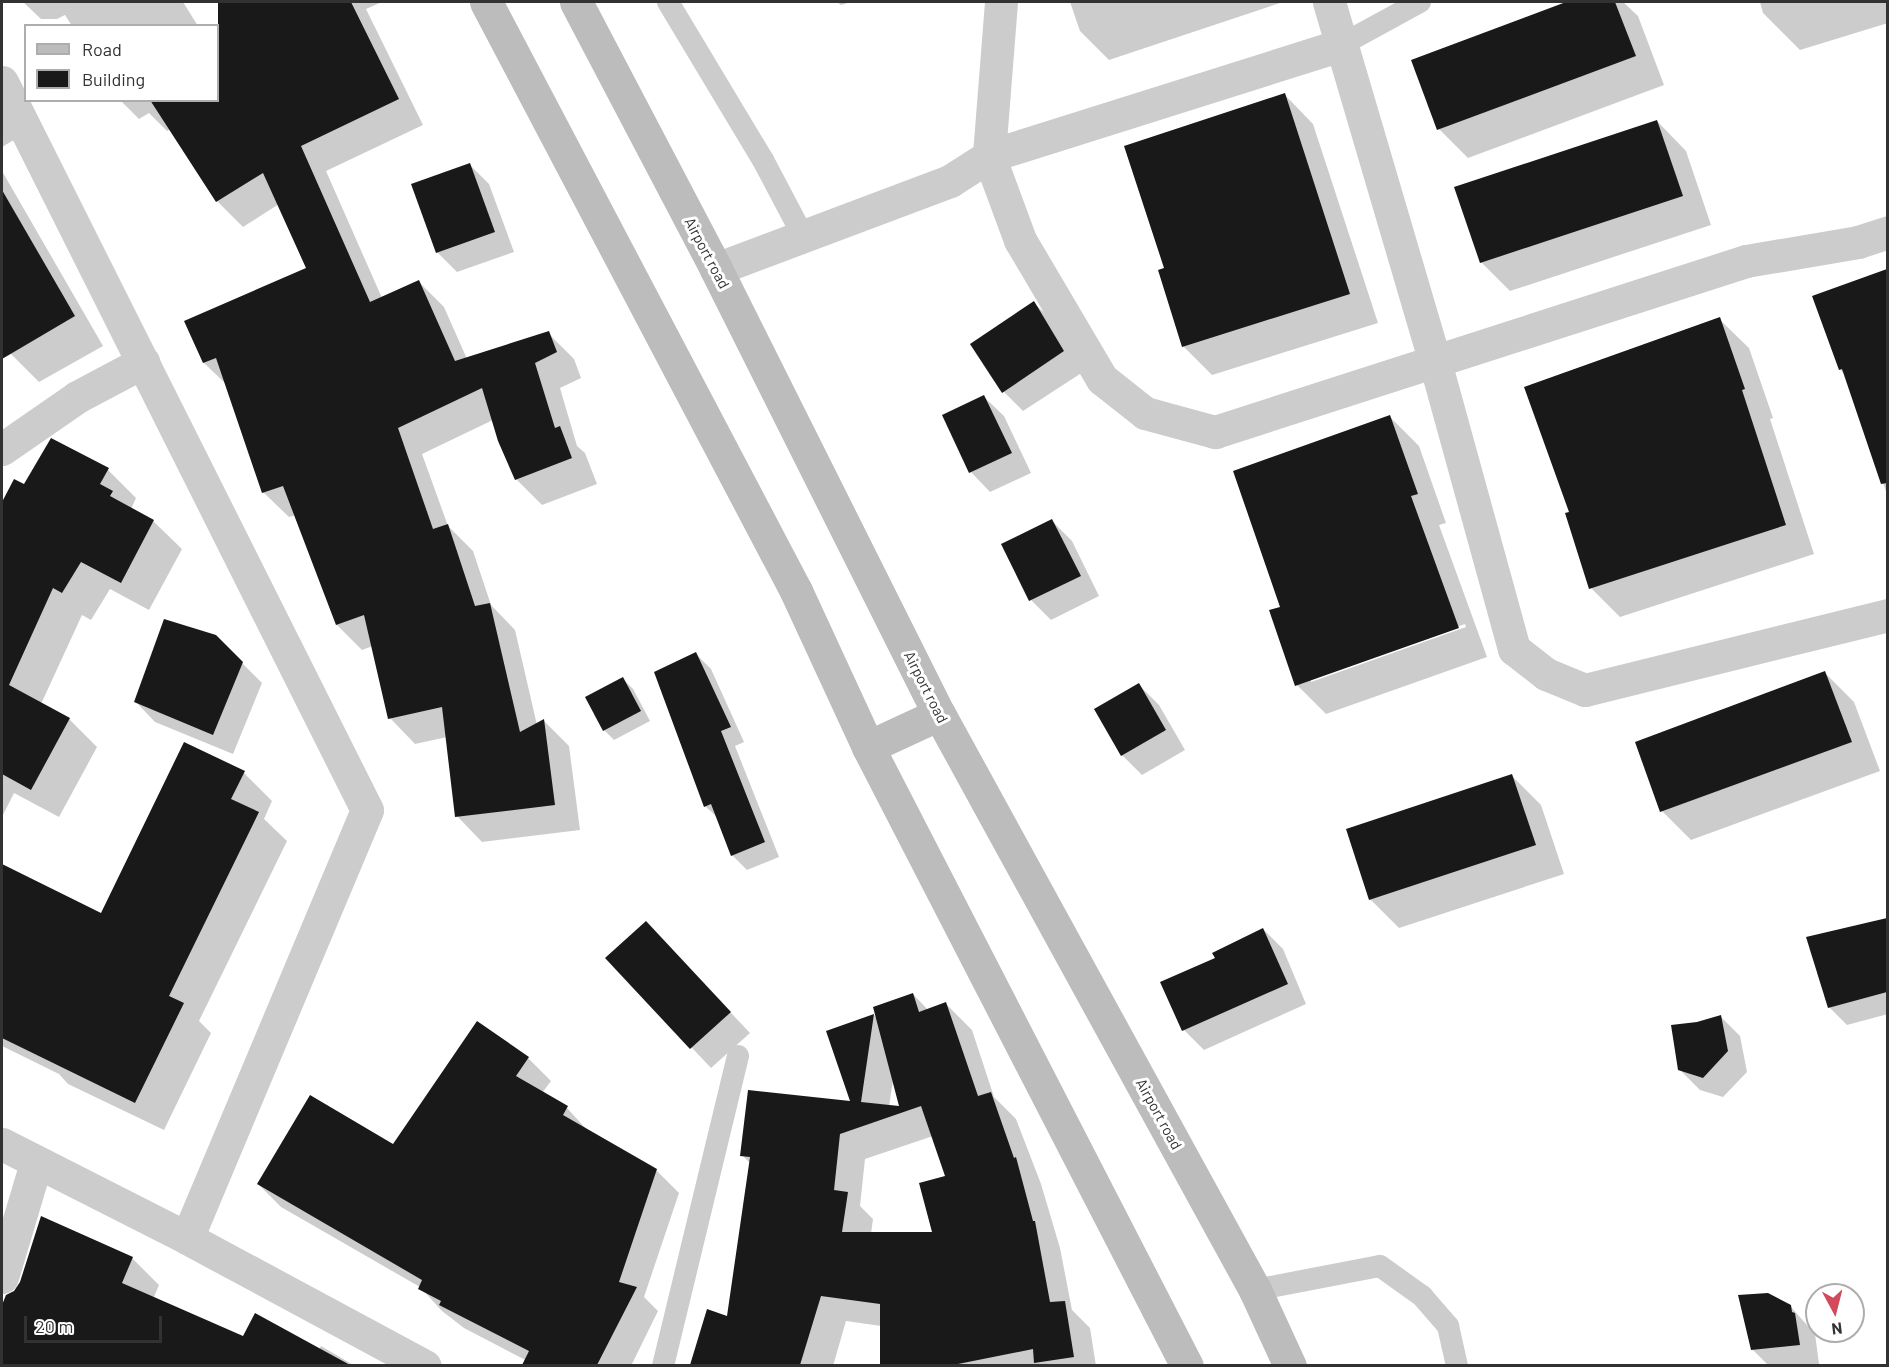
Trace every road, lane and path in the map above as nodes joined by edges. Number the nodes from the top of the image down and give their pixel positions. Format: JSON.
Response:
{"nodes":[{"id":1,"x":486,"y":2,"type":"edge"},
{"id":2,"x":576,"y":2,"type":"edge"},
{"id":3,"x":668,"y":2,"type":"edge"},
{"id":4,"x":1001,"y":2,"type":"edge"},
{"id":5,"x":1329,"y":2,"type":"edge"},
{"id":6,"x":1420,"y":2,"type":"edge"},
{"id":7,"x":1341,"y":45,"type":"junction"},
{"id":8,"x":2,"y":82,"type":"edge"},
{"id":9,"x":989,"y":156,"type":"junction"},
{"id":10,"x":1887,"y":232,"type":"edge"},
{"id":11,"x":803,"y":236,"type":"junction"},
{"id":12,"x":716,"y":269,"type":"junction"},
{"id":13,"x":143,"y":362,"type":"junction"},
{"id":14,"x":1436,"y":362,"type":"junction"},
{"id":15,"x":2,"y":449,"type":"edge"},
{"id":16,"x":1887,"y":615,"type":"edge"},
{"id":17,"x":939,"y":714,"type":"junction"},
{"id":18,"x":868,"y":747,"type":"junction"},
{"id":19,"x":738,"y":1056,"type":"dead end"},
{"id":20,"x":2,"y":1144,"type":"edge"},
{"id":21,"x":36,"y":1163,"type":"junction"},
{"id":22,"x":187,"y":1238,"type":"junction"},
{"id":23,"x":2,"y":1277,"type":"edge"},
{"id":24,"x":1255,"y":1290,"type":"junction"},
{"id":25,"x":425,"y":1365,"type":"edge"},
{"id":26,"x":663,"y":1365,"type":"edge"},
{"id":27,"x":1187,"y":1365,"type":"edge"},
{"id":28,"x":1290,"y":1365,"type":"edge"},
{"id":29,"x":1458,"y":1365,"type":"edge"}],
"edges":[{"from":1,"to":18,"type":"main road"},
{"from":2,"to":12,"type":"main road","name":"Airport road"},
{"from":3,"to":11,"type":"lane"},
{"from":4,"to":9,"type":"street"},
{"from":5,"to":7,"type":"street"},
{"from":6,"to":7,"type":"lane"},
{"from":7,"to":9,"type":"street"},
{"from":7,"to":14,"type":"street"},
{"from":8,"to":13,"type":"street"},
{"from":9,"to":11,"type":"street"},
{"from":9,"to":14,"type":"street"},
{"from":10,"to":14,"type":"street"},
{"from":11,"to":12,"type":"street"},
{"from":12,"to":17,"type":"main road","name":"Airport road"},
{"from":13,"to":15,"type":"street"},
{"from":13,"to":22,"type":"street"},
{"from":14,"to":16,"type":"street"},
{"from":17,"to":18,"type":"main road"},
{"from":17,"to":24,"type":"main road","name":"Airport road"},
{"from":18,"to":27,"type":"main road"},
{"from":19,"to":26,"type":"lane"},
{"from":20,"to":21,"type":"street"},
{"from":21,"to":22,"type":"street"},
{"from":21,"to":23,"type":"street"},
{"from":22,"to":25,"type":"street"},
{"from":24,"to":28,"type":"main road","name":"Airport road"},
{"from":24,"to":29,"type":"lane"}]}
